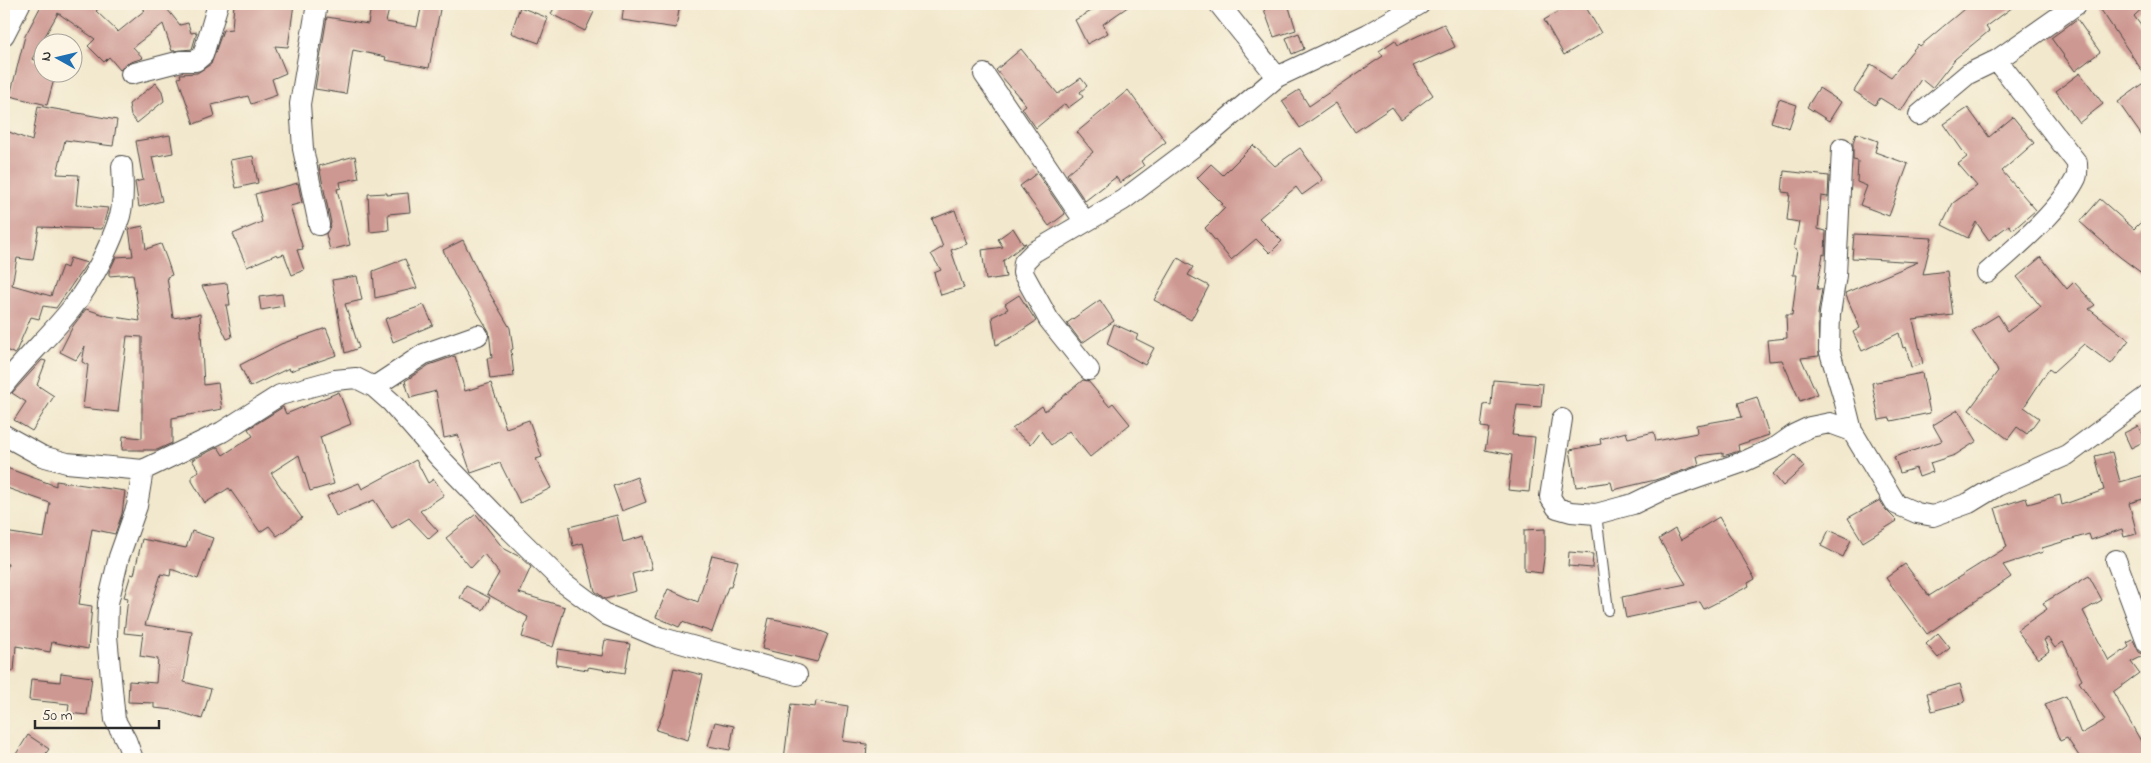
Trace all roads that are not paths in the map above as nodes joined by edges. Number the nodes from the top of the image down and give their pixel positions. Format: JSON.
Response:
{"nodes":[{"id":1,"x":20,"y":4,"type":"edge"},
{"id":2,"x":218,"y":4,"type":"edge"},
{"id":3,"x":317,"y":4,"type":"edge"},
{"id":4,"x":1219,"y":4,"type":"edge"},
{"id":5,"x":1420,"y":4,"type":"edge"},
{"id":6,"x":2077,"y":4,"type":"edge"},
{"id":7,"x":4,"y":35,"type":"edge"},
{"id":8,"x":1997,"y":60,"type":"junction"},
{"id":9,"x":131,"y":74,"type":"dead end"},
{"id":10,"x":984,"y":74,"type":"dead end"},
{"id":11,"x":1277,"y":77,"type":"junction"},
{"id":12,"x":1919,"y":114,"type":"dead end"},
{"id":13,"x":1842,"y":148,"type":"dead end"},
{"id":14,"x":122,"y":166,"type":"dead end"},
{"id":15,"x":1085,"y":222,"type":"junction"},
{"id":16,"x":319,"y":224,"type":"dead end"},
{"id":17,"x":1987,"y":273,"type":"dead end"},
{"id":18,"x":478,"y":335,"type":"dead end"},
{"id":19,"x":1089,"y":370,"type":"dead end"},
{"id":20,"x":4,"y":385,"type":"edge"},
{"id":21,"x":374,"y":387,"type":"junction"},
{"id":22,"x":2147,"y":396,"type":"edge"},
{"id":23,"x":1562,"y":419,"type":"dead end"},
{"id":24,"x":1852,"y":431,"type":"junction"},
{"id":25,"x":4,"y":435,"type":"edge"},
{"id":26,"x":143,"y":470,"type":"junction"},
{"id":27,"x":1596,"y":514,"type":"junction"},
{"id":28,"x":2116,"y":560,"type":"dead end"},
{"id":29,"x":1608,"y":610,"type":"dead end"},
{"id":30,"x":2147,"y":643,"type":"edge"},
{"id":31,"x":797,"y":675,"type":"dead end"},
{"id":32,"x":133,"y":759,"type":"edge"}],
"edges":[{"from":1,"to":7,"type":"street"},
{"from":2,"to":9,"type":"street"},
{"from":3,"to":16,"type":"street"},
{"from":4,"to":11,"type":"street"},
{"from":5,"to":11,"type":"street"},
{"from":6,"to":8,"type":"street"},
{"from":8,"to":12,"type":"street"},
{"from":8,"to":17,"type":"street"},
{"from":10,"to":15,"type":"street"},
{"from":11,"to":15,"type":"street"},
{"from":13,"to":24,"type":"street"},
{"from":14,"to":20,"type":"street"},
{"from":15,"to":19,"type":"street"},
{"from":18,"to":21,"type":"street"},
{"from":21,"to":26,"type":"street"},
{"from":21,"to":31,"type":"street"},
{"from":22,"to":24,"type":"street"},
{"from":23,"to":27,"type":"street"},
{"from":24,"to":27,"type":"street"},
{"from":25,"to":26,"type":"street"},
{"from":26,"to":32,"type":"street"},
{"from":27,"to":29,"type":"lane"},
{"from":28,"to":30,"type":"street"}]}
